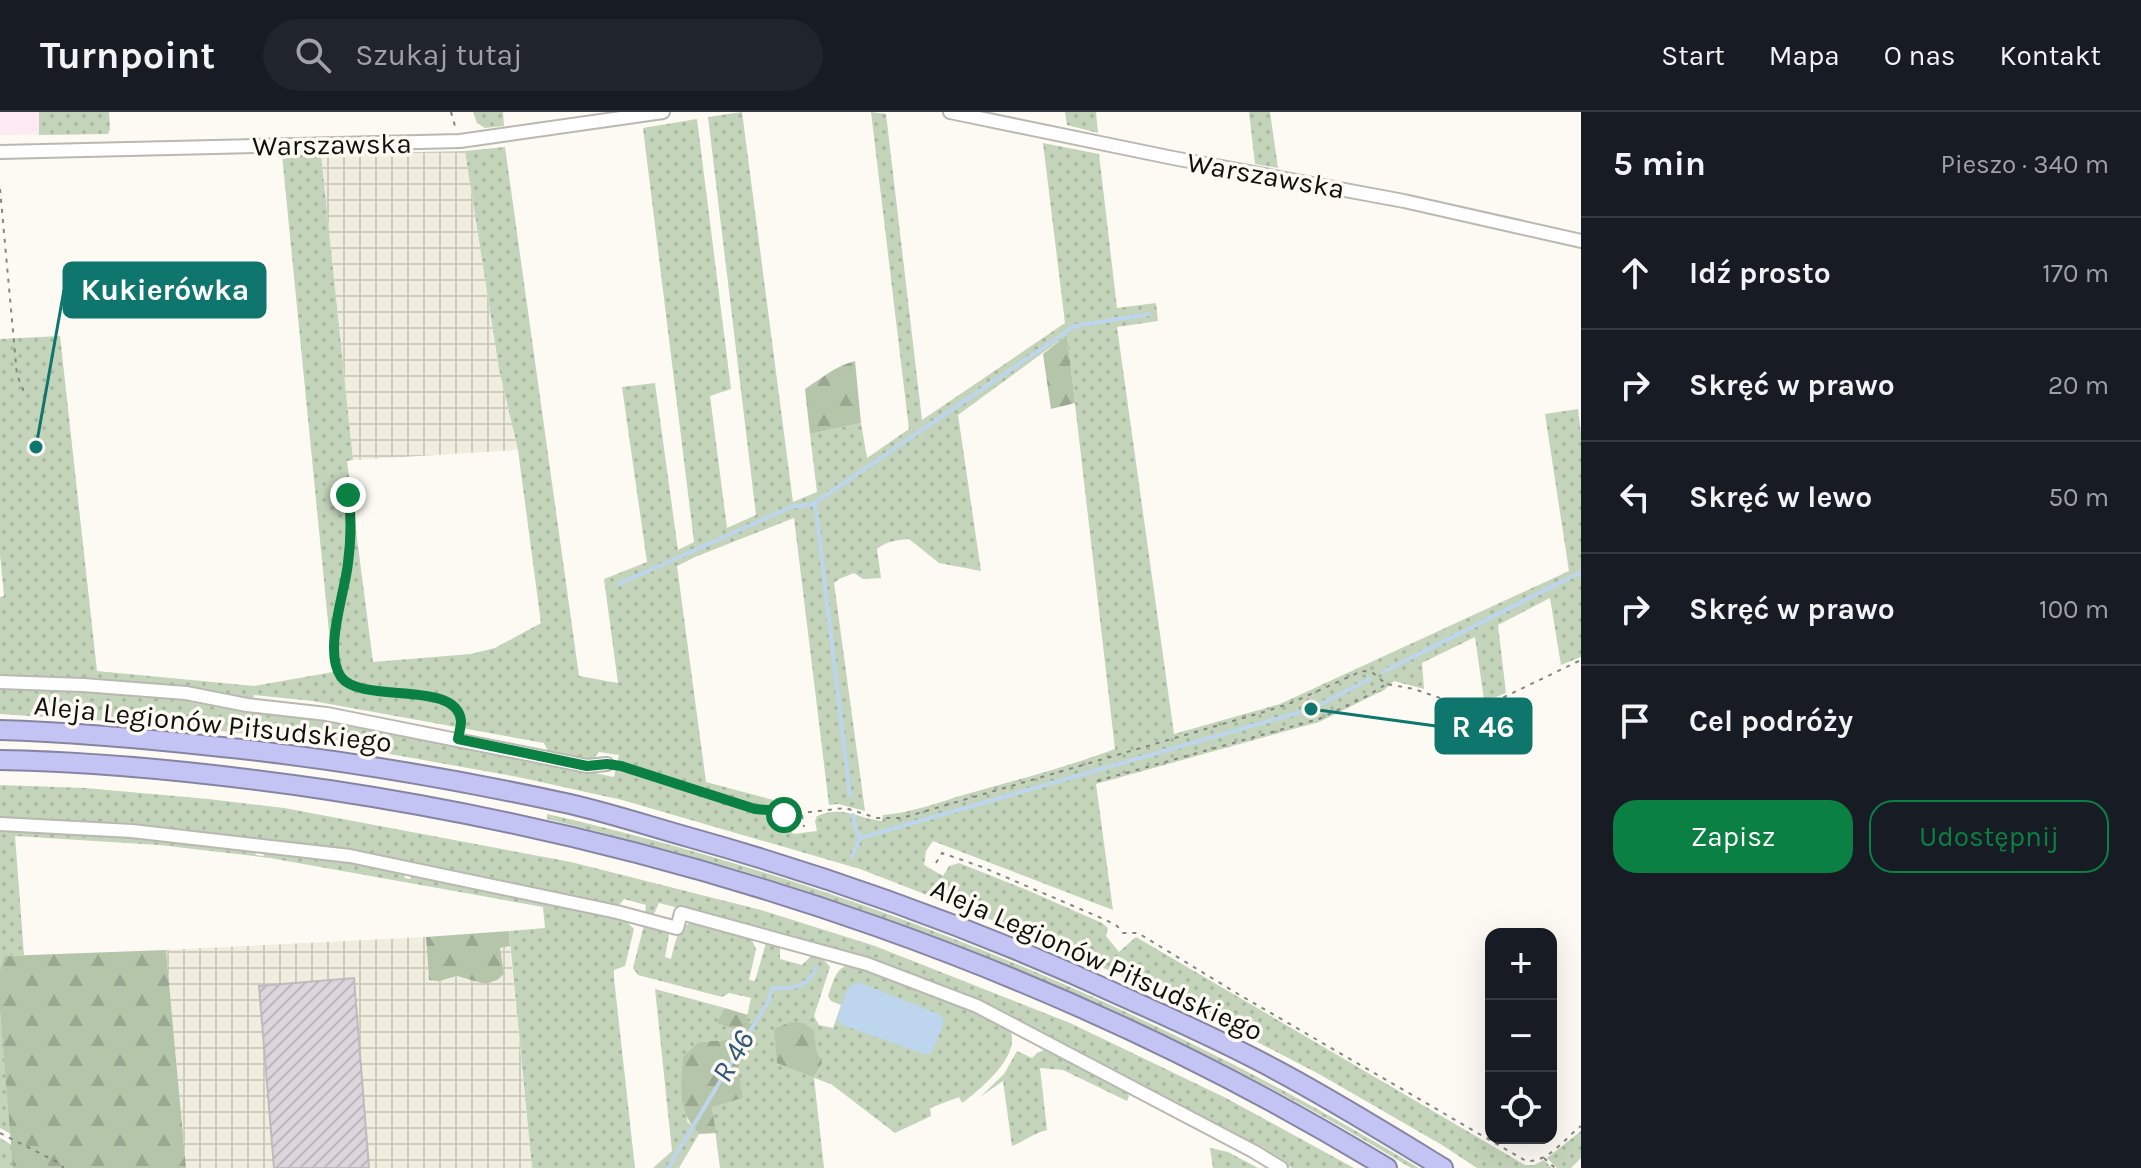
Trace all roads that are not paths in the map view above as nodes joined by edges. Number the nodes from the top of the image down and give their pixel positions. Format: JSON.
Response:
{"nodes":[{"id":1,"x":663,"y":112,"type":"edge"},
{"id":2,"x":950,"y":112,"type":"edge"},
{"id":3,"x":0,"y":152,"type":"edge"},
{"id":4,"x":1581,"y":241,"type":"edge"},
{"id":5,"x":0,"y":682,"type":"edge"},
{"id":6,"x":0,"y":730,"type":"edge"},
{"id":7,"x":0,"y":760,"type":"edge"},
{"id":8,"x":607,"y":764,"type":"road end"},
{"id":9,"x":0,"y":824,"type":"edge"},
{"id":10,"x":1281,"y":1168,"type":"edge"},
{"id":11,"x":1387,"y":1168,"type":"edge"},
{"id":12,"x":1443,"y":1168,"type":"edge"}],
"edges":[{"from":1,"to":3,"type":"street","name":"Warszawska"},
{"from":2,"to":4,"type":"street","name":"Warszawska"},
{"from":5,"to":8,"type":"street"},
{"from":6,"to":12,"type":"highway","name":"Aleja Legionów Piłsudskiego"},
{"from":7,"to":11,"type":"highway","name":"Aleja Legionów Piłsudskiego"},
{"from":9,"to":10,"type":"street"}]}
